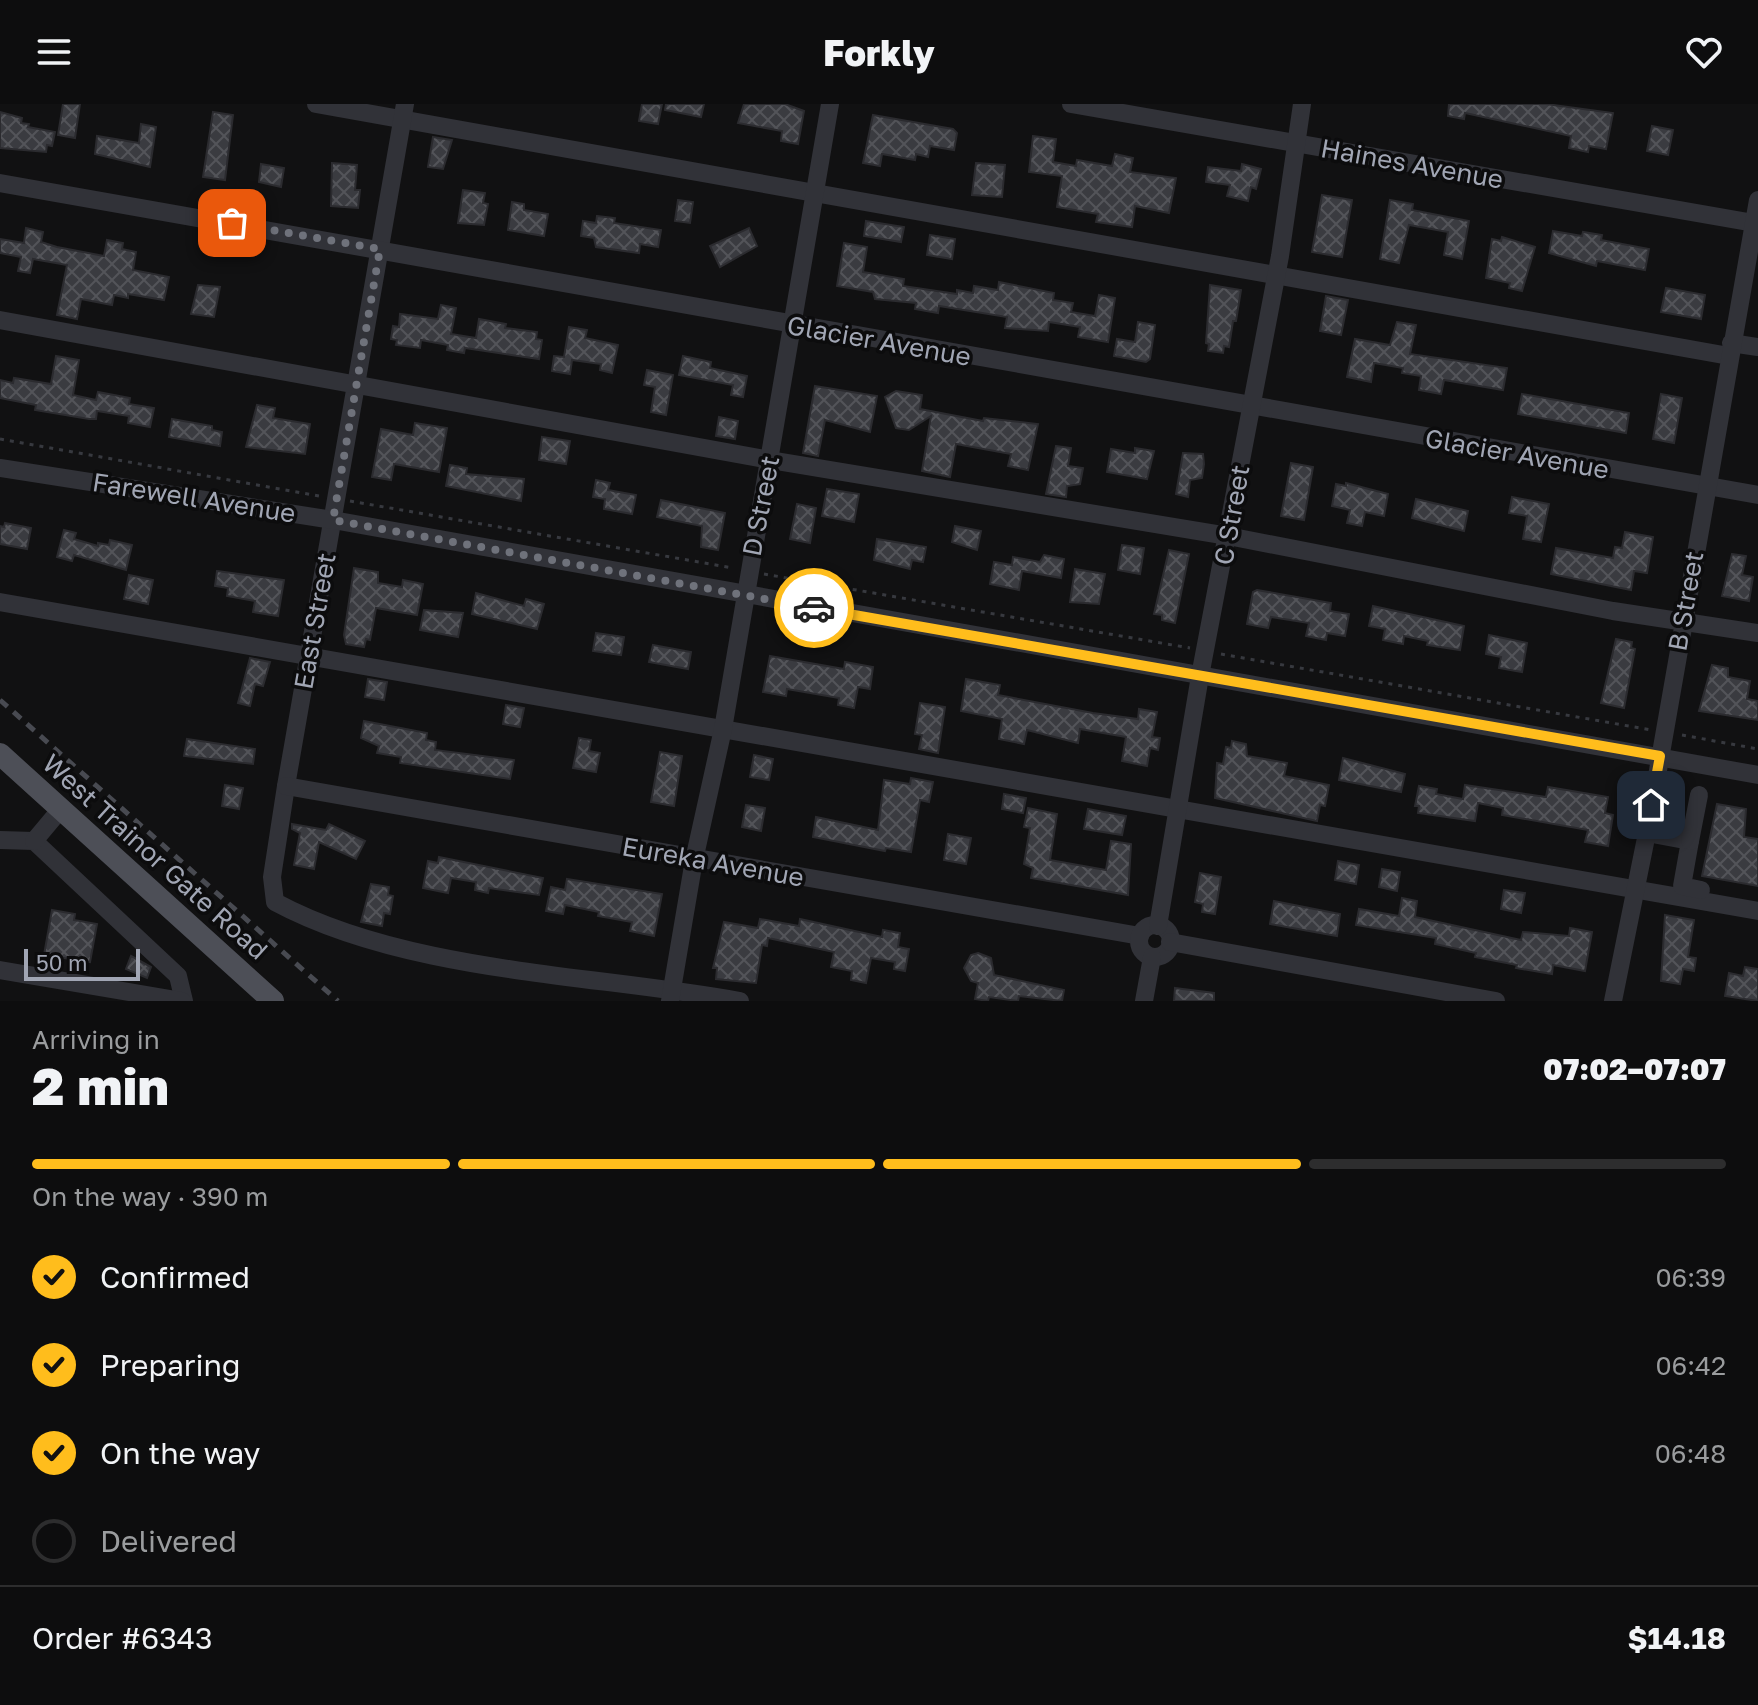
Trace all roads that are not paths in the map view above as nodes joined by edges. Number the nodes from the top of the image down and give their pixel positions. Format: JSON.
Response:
{"nodes":[{"id":1,"x":316,"y":104,"type":"edge"},
{"id":2,"x":830,"y":104,"type":"edge"},
{"id":3,"x":1071,"y":104,"type":"edge"},
{"id":4,"x":1302,"y":104,"type":"edge"},
{"id":5,"x":403,"y":112,"type":"edge"},
{"id":6,"x":1295,"y":144,"type":"junction"},
{"id":7,"x":0,"y":183,"type":"edge"},
{"id":8,"x":815,"y":195,"type":"junction"},
{"id":9,"x":1758,"y":200,"type":"edge"},
{"id":10,"x":1754,"y":223,"type":"junction"},
{"id":11,"x":1754,"y":243,"type":"edge"},
{"id":12,"x":380,"y":249,"type":"junction"},
{"id":13,"x":1276,"y":273,"type":"junction"},
{"id":14,"x":0,"y":320,"type":"edge"},
{"id":15,"x":792,"y":326,"type":"junction"},
{"id":16,"x":1758,"y":347,"type":"edge"},
{"id":17,"x":1730,"y":349,"type":"junction"},
{"id":18,"x":355,"y":384,"type":"junction"},
{"id":19,"x":1250,"y":405,"type":"junction"},
{"id":20,"x":770,"y":460,"type":"junction"},
{"id":21,"x":0,"y":468,"type":"edge"},
{"id":22,"x":1707,"y":486,"type":"junction"},
{"id":23,"x":1758,"y":495,"type":"edge"},
{"id":24,"x":333,"y":520,"type":"junction"},
{"id":25,"x":1228,"y":536,"type":"junction"},
{"id":26,"x":744,"y":596,"type":"junction"},
{"id":27,"x":0,"y":602,"type":"edge"},
{"id":28,"x":1683,"y":620,"type":"junction"},
{"id":29,"x":1758,"y":633,"type":"edge"},
{"id":30,"x":309,"y":654,"type":"junction"},
{"id":31,"x":1200,"y":676,"type":"junction"},
{"id":32,"x":723,"y":729,"type":"junction"},
{"id":33,"x":0,"y":754,"type":"edge"},
{"id":34,"x":1660,"y":756,"type":"junction"},
{"id":35,"x":1758,"y":775,"type":"edge"},
{"id":36,"x":286,"y":786,"type":"junction"},
{"id":37,"x":1699,"y":795,"type":"dead end"},
{"id":38,"x":60,"y":810,"type":"junction"},
{"id":39,"x":1178,"y":810,"type":"junction"},
{"id":40,"x":1647,"y":833,"type":"junction"},
{"id":41,"x":0,"y":840,"type":"edge"},
{"id":42,"x":34,"y":841,"type":"junction"},
{"id":43,"x":1690,"y":841,"type":"junction"},
{"id":44,"x":694,"y":860,"type":"junction"},
{"id":45,"x":1636,"y":889,"type":"junction"},
{"id":46,"x":1758,"y":900,"type":"edge"},
{"id":47,"x":1758,"y":911,"type":"edge"},
{"id":48,"x":1158,"y":926,"type":"junction"},
{"id":49,"x":1140,"y":936,"type":"junction"},
{"id":50,"x":1170,"y":942,"type":"junction"},
{"id":51,"x":1152,"y":957,"type":"junction"},
{"id":52,"x":0,"y":970,"type":"edge"},
{"id":53,"x":253,"y":993,"type":"edge"},
{"id":54,"x":671,"y":995,"type":"edge"},
{"id":55,"x":183,"y":1001,"type":"edge"},
{"id":56,"x":273,"y":1001,"type":"edge"},
{"id":57,"x":740,"y":1001,"type":"edge"},
{"id":58,"x":1144,"y":1001,"type":"edge"},
{"id":59,"x":1496,"y":1001,"type":"edge"},
{"id":60,"x":1613,"y":1001,"type":"edge"}],
"edges":[{"from":1,"to":5,"type":"street"},
{"from":2,"to":8,"type":"street","name":"D Street"},
{"from":3,"to":6,"type":"street","name":"Haines Avenue"},
{"from":4,"to":6,"type":"street","name":"C Street"},
{"from":5,"to":8,"type":"street"},
{"from":5,"to":12,"type":"street","name":"East Street"},
{"from":6,"to":10,"type":"street","name":"Haines Avenue"},
{"from":6,"to":13,"type":"street","name":"C Street"},
{"from":7,"to":12,"type":"street","name":"Glacier Avenue"},
{"from":8,"to":13,"type":"street"},
{"from":8,"to":15,"type":"street","name":"D Street"},
{"from":9,"to":10,"type":"street","name":"B Street"},
{"from":10,"to":11,"type":"street","name":"B Street"},
{"from":11,"to":17,"type":"street","name":"B Street"},
{"from":12,"to":15,"type":"street","name":"Glacier Avenue"},
{"from":12,"to":18,"type":"street","name":"East Street"},
{"from":13,"to":17,"type":"street"},
{"from":13,"to":19,"type":"street","name":"C Street"},
{"from":14,"to":18,"type":"street"},
{"from":15,"to":19,"type":"street","name":"Glacier Avenue"},
{"from":15,"to":20,"type":"street","name":"D Street"},
{"from":16,"to":17,"type":"street"},
{"from":17,"to":22,"type":"street","name":"B Street"},
{"from":18,"to":20,"type":"street"},
{"from":18,"to":24,"type":"street","name":"East Street"},
{"from":19,"to":22,"type":"street","name":"Glacier Avenue"},
{"from":19,"to":25,"type":"street","name":"C Street"},
{"from":20,"to":25,"type":"street"},
{"from":20,"to":26,"type":"street","name":"D Street"},
{"from":21,"to":24,"type":"street","name":"Farewell Avenue"},
{"from":22,"to":23,"type":"street","name":"Glacier Avenue"},
{"from":22,"to":28,"type":"street","name":"B Street"},
{"from":24,"to":26,"type":"street","name":"Farewell Avenue"},
{"from":24,"to":30,"type":"street","name":"East Street"},
{"from":25,"to":28,"type":"street"},
{"from":25,"to":31,"type":"street","name":"C Street"},
{"from":26,"to":31,"type":"street","name":"Farewell Avenue"},
{"from":26,"to":32,"type":"street","name":"D Street"},
{"from":27,"to":30,"type":"street"},
{"from":28,"to":29,"type":"street"},
{"from":28,"to":34,"type":"street","name":"B Street"},
{"from":30,"to":32,"type":"street"},
{"from":30,"to":36,"type":"street","name":"East Street"},
{"from":31,"to":34,"type":"street","name":"Farewell Avenue"},
{"from":31,"to":39,"type":"street","name":"C Street"},
{"from":32,"to":39,"type":"street"},
{"from":32,"to":44,"type":"street","name":"D Street"},
{"from":33,"to":38,"type":"main road","name":"West Trainor Gate Road"},
{"from":34,"to":35,"type":"street","name":"Farewell Avenue"},
{"from":34,"to":40,"type":"street","name":"B Street"},
{"from":36,"to":44,"type":"street","name":"Eureka Avenue"},
{"from":36,"to":54,"type":"street","name":"East Street"},
{"from":37,"to":43,"type":"street"},
{"from":38,"to":42,"type":"street"},
{"from":38,"to":53,"type":"main road","name":"West Trainor Gate Road"},
{"from":39,"to":45,"type":"street"},
{"from":39,"to":48,"type":"street","name":"C Street"},
{"from":40,"to":43,"type":"street"},
{"from":40,"to":45,"type":"street","name":"B Street"},
{"from":41,"to":42,"type":"street"},
{"from":42,"to":55,"type":"street"},
{"from":43,"to":46,"type":"street"},
{"from":44,"to":49,"type":"street","name":"Eureka Avenue"},
{"from":44,"to":54,"type":"street","name":"D Street"},
{"from":45,"to":47,"type":"street"},
{"from":45,"to":60,"type":"street","name":"B Street"},
{"from":48,"to":49,"type":"street"},
{"from":48,"to":50,"type":"street"},
{"from":49,"to":51,"type":"street"},
{"from":50,"to":51,"type":"street"},
{"from":50,"to":59,"type":"street"},
{"from":51,"to":58,"type":"street"},
{"from":52,"to":55,"type":"street"},
{"from":53,"to":56,"type":"main road","name":"West Trainor Gate Road"},
{"from":54,"to":57,"type":"street"}]}
